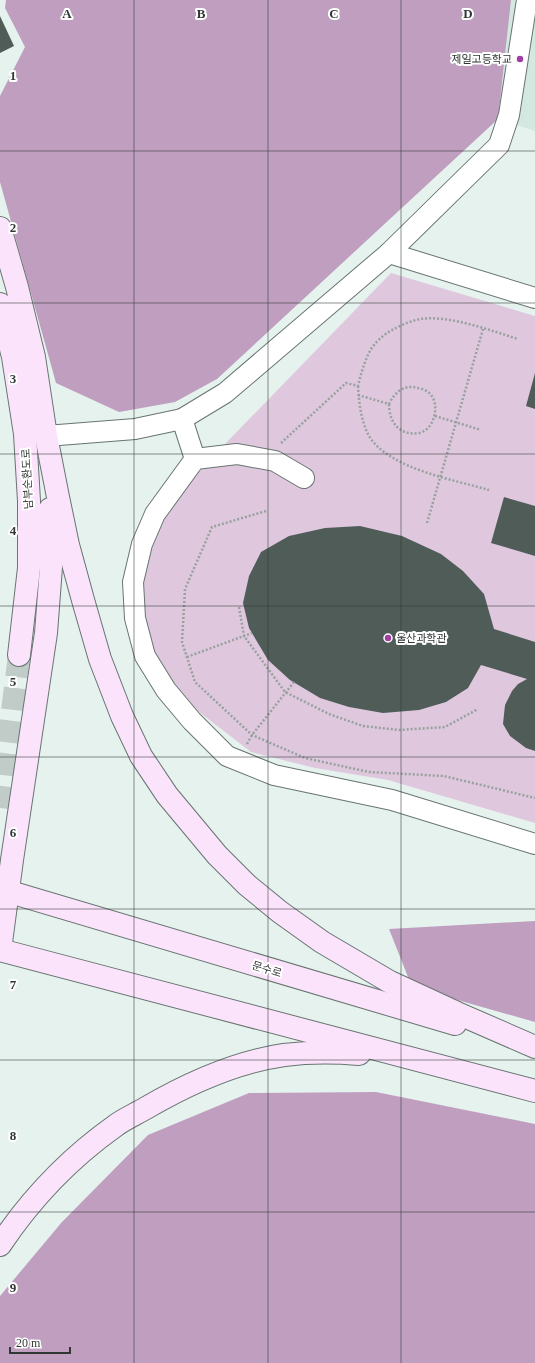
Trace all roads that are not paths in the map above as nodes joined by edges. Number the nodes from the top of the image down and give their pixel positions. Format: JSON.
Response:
{"nodes":[{"id":1,"x":527,"y":0,"type":"edge"},
{"id":2,"x":0,"y":228,"type":"edge"},
{"id":3,"x":388,"y":253,"type":"junction"},
{"id":4,"x":535,"y":298,"type":"edge"},
{"id":5,"x":0,"y":304,"type":"edge"},
{"id":6,"x":182,"y":419,"type":"junction"},
{"id":7,"x":46,"y":436,"type":"junction"},
{"id":8,"x":195,"y":459,"type":"junction"},
{"id":9,"x":304,"y":478,"type":"dead end"},
{"id":10,"x":20,"y":656,"type":"tunnel mouth"},
{"id":11,"x":535,"y":844,"type":"edge"},
{"id":12,"x":4,"y":890,"type":"edge"},
{"id":13,"x":0,"y":950,"type":"edge"},
{"id":14,"x":535,"y":1047,"type":"edge"},
{"id":15,"x":416,"y":1060,"type":"junction"},
{"id":16,"x":535,"y":1091,"type":"edge"},
{"id":17,"x":0,"y":1245,"type":"edge"}],
"edges":[{"from":1,"to":3,"type":"street"},
{"from":2,"to":7,"type":"main road"},
{"from":3,"to":4,"type":"street"},
{"from":3,"to":6,"type":"street"},
{"from":5,"to":10,"type":"main road","name":"남부순환도로"},
{"from":6,"to":7,"type":"street"},
{"from":6,"to":8,"type":"street"},
{"from":7,"to":12,"type":"main road"},
{"from":7,"to":14,"type":"main road"},
{"from":8,"to":9,"type":"street"},
{"from":8,"to":11,"type":"street"},
{"from":12,"to":13,"type":"main road"},
{"from":12,"to":14,"type":"main road","name":"문수로"},
{"from":13,"to":15,"type":"main road"},
{"from":15,"to":16,"type":"main road"},
{"from":15,"to":17,"type":"main road"}]}
